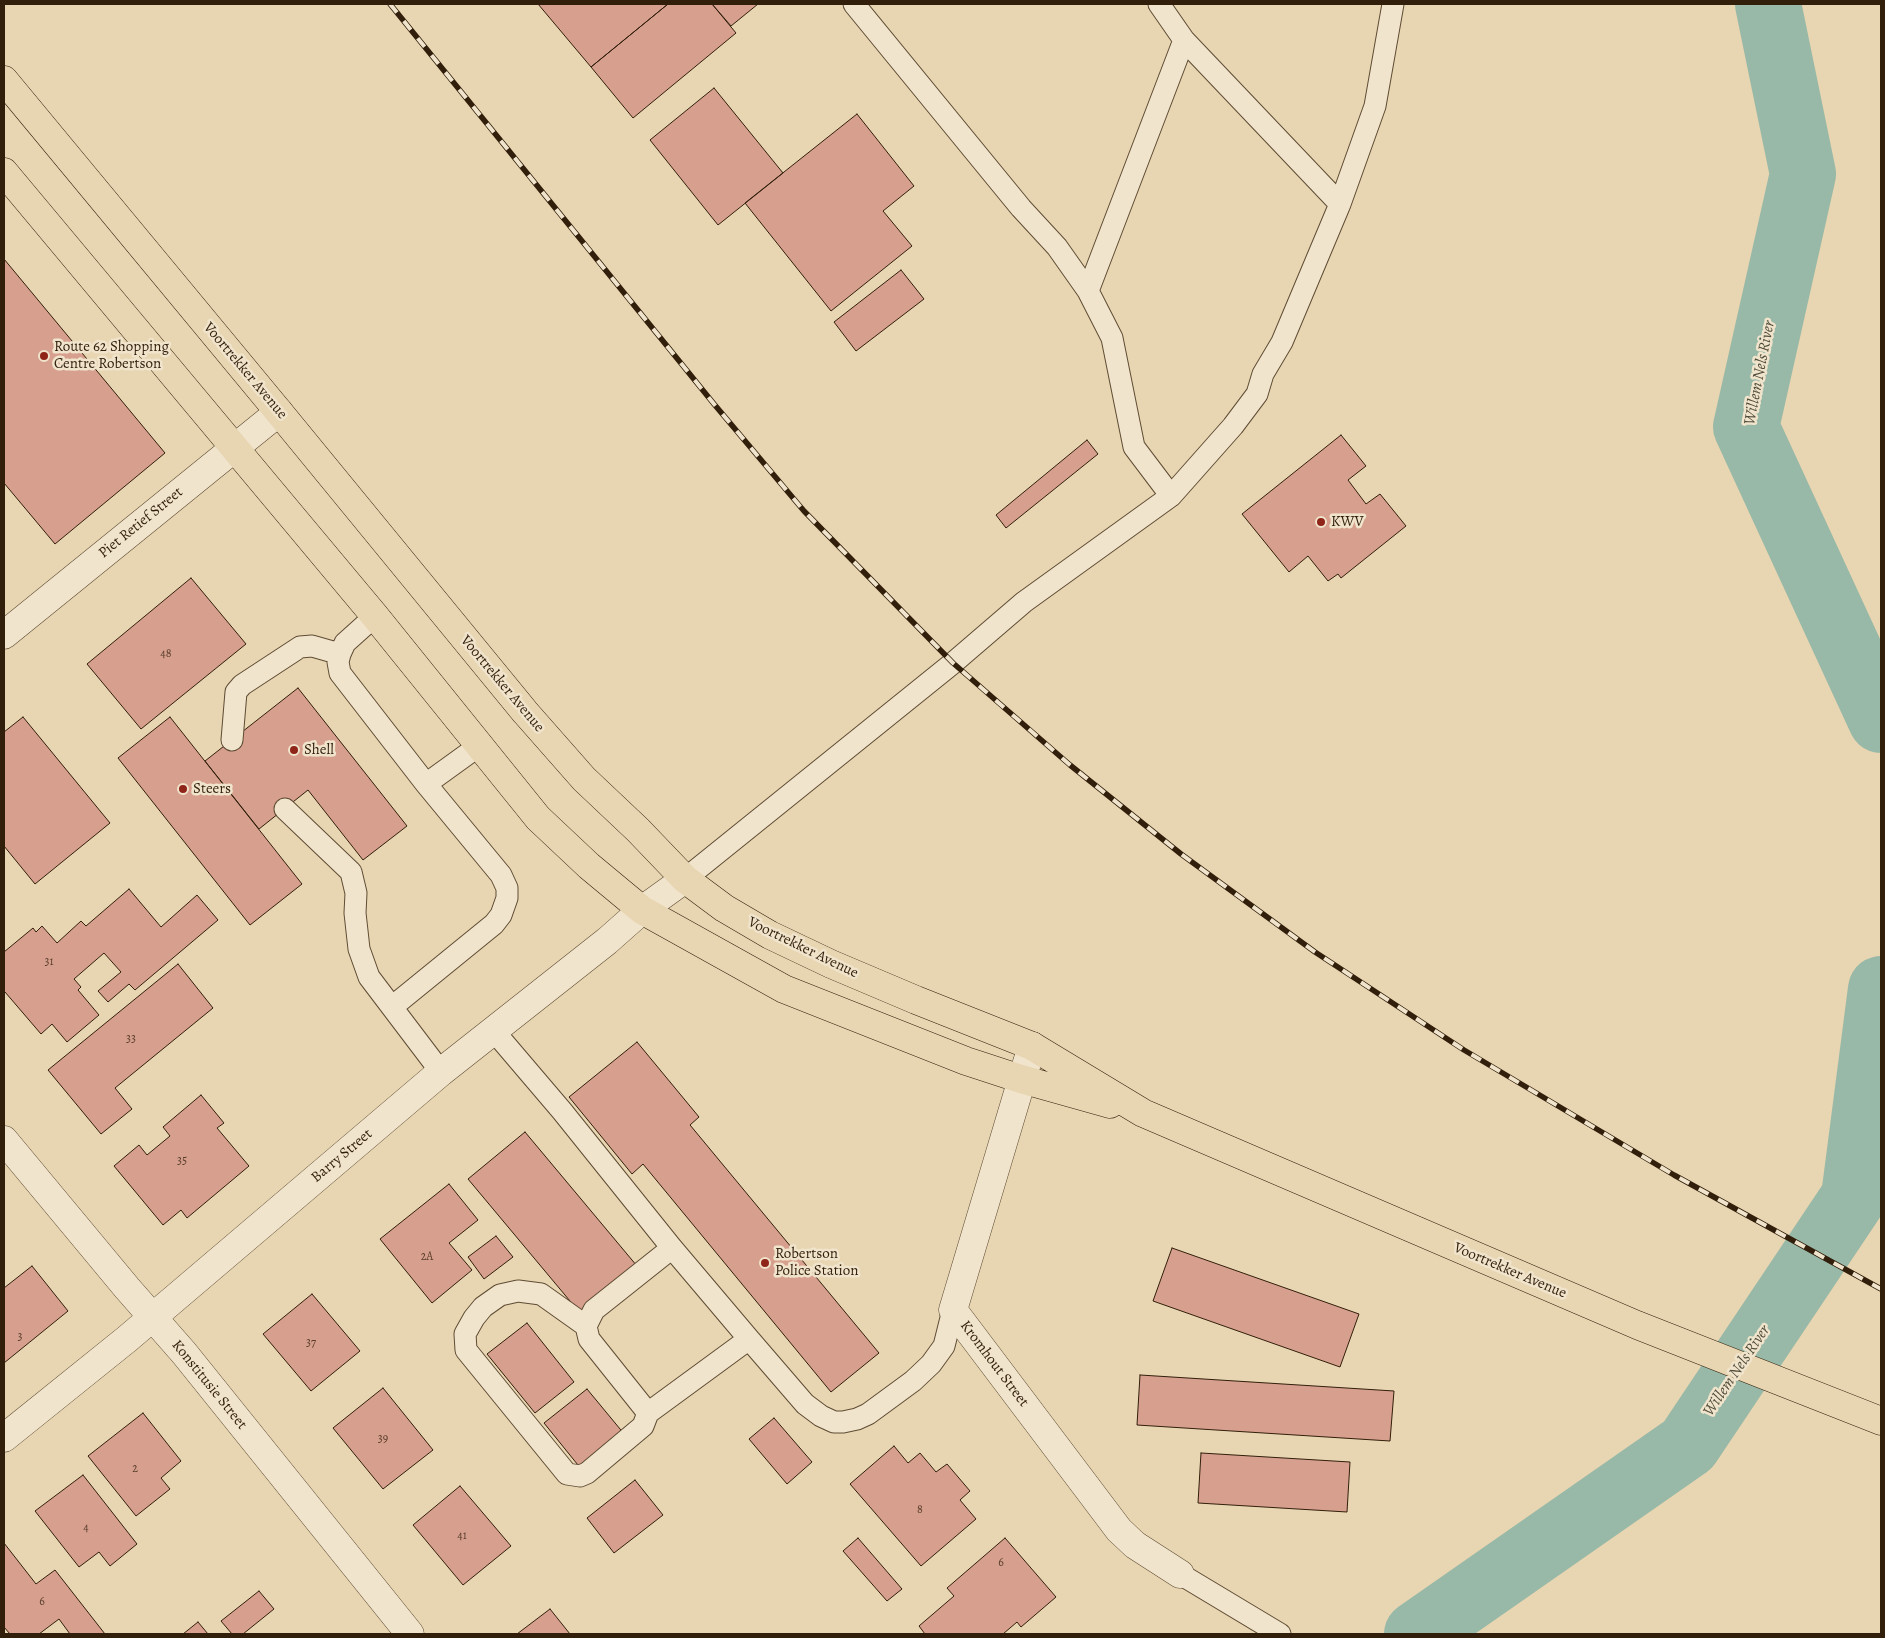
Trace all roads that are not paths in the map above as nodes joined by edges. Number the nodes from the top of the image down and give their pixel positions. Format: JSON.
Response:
{"nodes":[{"id":1,"x":854,"y":4,"type":"edge"},
{"id":2,"x":1159,"y":4,"type":"edge"},
{"id":3,"x":1393,"y":4,"type":"edge"},
{"id":4,"x":1184,"y":40,"type":"junction"},
{"id":5,"x":4,"y":80,"type":"edge"},
{"id":6,"x":4,"y":172,"type":"edge"},
{"id":7,"x":1340,"y":204,"type":"junction"},
{"id":8,"x":1088,"y":291,"type":"junction"},
{"id":9,"x":279,"y":412,"type":"junction"},
{"id":10,"x":233,"y":448,"type":"junction"},
{"id":11,"x":1171,"y":496,"type":"junction"},
{"id":12,"x":375,"y":616,"type":"junction"},
{"id":13,"x":4,"y":635,"type":"edge"},
{"id":14,"x":340,"y":654,"type":"junction"},
{"id":15,"x":232,"y":740,"type":"dead end"},
{"id":16,"x":480,"y":745,"type":"junction"},
{"id":17,"x":426,"y":784,"type":"junction"},
{"id":18,"x":285,"y":809,"type":"dead end"},
{"id":19,"x":685,"y":879,"type":"junction"},
{"id":20,"x":642,"y":910,"type":"junction"},
{"id":21,"x":392,"y":1007,"type":"junction"},
{"id":22,"x":493,"y":1030,"type":"junction"},
{"id":23,"x":1032,"y":1046,"type":"junction"},
{"id":24,"x":441,"y":1072,"type":"junction"},
{"id":25,"x":1021,"y":1079,"type":"junction"},
{"id":26,"x":1143,"y":1113,"type":"junction"},
{"id":27,"x":4,"y":1140,"type":"edge"},
{"id":28,"x":672,"y":1248,"type":"junction"},
{"id":29,"x":953,"y":1310,"type":"junction"},
{"id":30,"x":152,"y":1317,"type":"junction"},
{"id":31,"x":586,"y":1326,"type":"junction"},
{"id":32,"x":749,"y":1339,"type":"junction"},
{"id":33,"x":648,"y":1412,"type":"junction"},
{"id":34,"x":1876,"y":1419,"type":"edge"},
{"id":35,"x":4,"y":1438,"type":"edge"},
{"id":36,"x":1180,"y":1574,"type":"joint"},
{"id":37,"x":410,"y":1634,"type":"edge"},
{"id":38,"x":1280,"y":1634,"type":"edge"}],
"edges":[{"from":1,"to":8,"type":"lane"},
{"from":2,"to":4,"type":"lane"},
{"from":3,"to":7,"type":"lane"},
{"from":4,"to":7,"type":"lane"},
{"from":4,"to":8,"type":"lane"},
{"from":5,"to":9,"type":"main road","name":"Voortrekker Avenue"},
{"from":6,"to":10,"type":"main road","name":"Voortrekker Avenue"},
{"from":7,"to":11,"type":"lane"},
{"from":8,"to":11,"type":"lane"},
{"from":9,"to":10,"type":"street","name":"Piet Retief Street"},
{"from":9,"to":19,"type":"main road","name":"Voortrekker Avenue"},
{"from":10,"to":12,"type":"main road","name":"Voortrekker Avenue"},
{"from":10,"to":13,"type":"street","name":"Piet Retief Street"},
{"from":11,"to":19,"type":"lane"},
{"from":12,"to":14,"type":"lane"},
{"from":12,"to":16,"type":"main road","name":"Voortrekker Avenue"},
{"from":14,"to":15,"type":"lane"},
{"from":14,"to":17,"type":"lane"},
{"from":16,"to":17,"type":"lane"},
{"from":16,"to":20,"type":"main road","name":"Voortrekker Avenue"},
{"from":17,"to":21,"type":"lane"},
{"from":18,"to":21,"type":"lane"},
{"from":19,"to":20,"type":"street","name":"Barry Street"},
{"from":19,"to":23,"type":"main road","name":"Voortrekker Avenue"},
{"from":20,"to":22,"type":"street","name":"Barry Street"},
{"from":20,"to":25,"type":"main road","name":"Voortrekker Avenue"},
{"from":21,"to":24,"type":"lane"},
{"from":22,"to":24,"type":"street","name":"Barry Street"},
{"from":22,"to":28,"type":"lane"},
{"from":23,"to":25,"type":"street","name":"Kromhout Street"},
{"from":23,"to":26,"type":"main road","name":"Voortrekker Avenue"},
{"from":24,"to":30,"type":"street","name":"Barry Street"},
{"from":25,"to":26,"type":"main road","name":"Voortrekker Avenue"},
{"from":25,"to":29,"type":"street","name":"Kromhout Street"},
{"from":26,"to":34,"type":"main road","name":"Voortrekker Avenue"},
{"from":27,"to":30,"type":"street","name":"Konstitusie Street"},
{"from":28,"to":31,"type":"lane"},
{"from":28,"to":32,"type":"lane"},
{"from":29,"to":32,"type":"lane"},
{"from":29,"to":36,"type":"street","name":"Kromhout Street"},
{"from":30,"to":35,"type":"street","name":"Barry Street"},
{"from":30,"to":37,"type":"street","name":"Konstitusie Street"},
{"from":31,"to":33,"type":"lane"},
{"from":31,"to":33,"type":"lane"},
{"from":32,"to":33,"type":"lane"},
{"from":36,"to":38,"type":"lane"}]}
